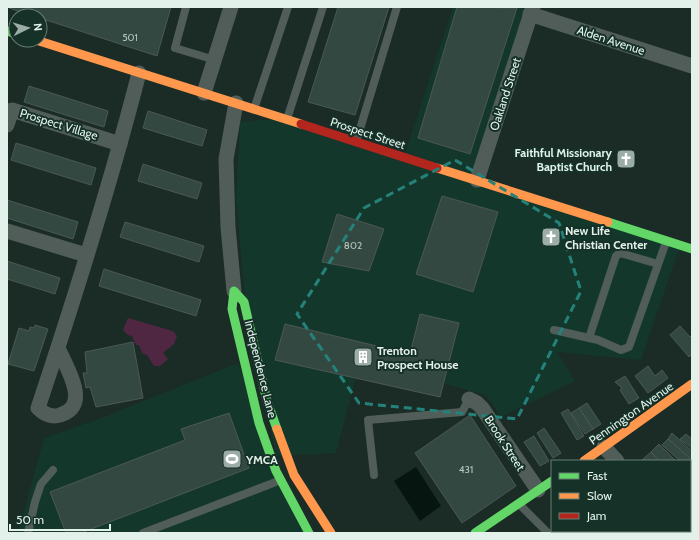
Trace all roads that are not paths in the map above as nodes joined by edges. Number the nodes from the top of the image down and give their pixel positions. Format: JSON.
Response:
{"nodes":[{"id":1,"x":186,"y":7,"type":"edge"},
{"id":2,"x":231,"y":7,"type":"edge"},
{"id":3,"x":288,"y":7,"type":"edge"},
{"id":4,"x":323,"y":7,"type":"edge"},
{"id":5,"x":397,"y":7,"type":"edge"},
{"id":6,"x":531,"y":11,"type":"edge"},
{"id":7,"x":48,"y":44,"type":"edge"},
{"id":8,"x":215,"y":60,"type":"junction"},
{"id":9,"x":692,"y":66,"type":"edge"},
{"id":10,"x":139,"y":72,"type":"junction"},
{"id":11,"x":204,"y":93,"type":"junction"},
{"id":12,"x":236,"y":103,"type":"junction"},
{"id":13,"x":254,"y":109,"type":"junction"},
{"id":14,"x":287,"y":120,"type":"junction"},
{"id":15,"x":7,"y":125,"type":"edge"},
{"id":16,"x":356,"y":142,"type":"junction"},
{"id":17,"x":120,"y":144,"type":"junction"},
{"id":18,"x":477,"y":180,"type":"junction"},
{"id":19,"x":7,"y":231,"type":"edge"},
{"id":20,"x":666,"y":241,"type":"junction"},
{"id":21,"x":692,"y":249,"type":"edge"},
{"id":22,"x":86,"y":255,"type":"junction"},
{"id":23,"x":658,"y":264,"type":"junction"},
{"id":24,"x":234,"y":290,"type":"junction"},
{"id":25,"x":554,"y":330,"type":"dead end"},
{"id":26,"x":589,"y":338,"type":"junction"},
{"id":27,"x":58,"y":348,"type":"dead end"},
{"id":28,"x":692,"y":384,"type":"edge"},
{"id":29,"x":469,"y":399,"type":"joint"},
{"id":30,"x":604,"y":447,"type":"junction"},
{"id":31,"x":585,"y":460,"type":"edge"},
{"id":32,"x":616,"y":460,"type":"edge"},
{"id":33,"x":53,"y":470,"type":"dead end"},
{"id":34,"x":294,"y":475,"type":"junction"},
{"id":35,"x":374,"y":475,"type":"dead end"},
{"id":36,"x":282,"y":480,"type":"junction"},
{"id":37,"x":551,"y":482,"type":"edge"},
{"id":38,"x":538,"y":490,"type":"junction"},
{"id":39,"x":518,"y":503,"type":"junction"},
{"id":40,"x":28,"y":533,"type":"edge"},
{"id":41,"x":143,"y":533,"type":"edge"},
{"id":42,"x":309,"y":533,"type":"edge"},
{"id":43,"x":331,"y":533,"type":"edge"},
{"id":44,"x":475,"y":533,"type":"edge"},
{"id":45,"x":548,"y":533,"type":"edge"}],
"edges":[{"from":1,"to":8,"type":"lane"},
{"from":2,"to":8,"type":"street"},
{"from":3,"to":13,"type":"lane"},
{"from":4,"to":14,"type":"lane"},
{"from":5,"to":16,"type":"lane"},
{"from":6,"to":9,"type":"street","name":"Alden Avenue"},
{"from":6,"to":18,"type":"street","name":"Oakland Street"},
{"from":7,"to":10,"type":"street","name":"Prospect Street"},
{"from":8,"to":11,"type":"street"},
{"from":10,"to":11,"type":"street","name":"Prospect Street"},
{"from":10,"to":17,"type":"street"},
{"from":11,"to":12,"type":"street","name":"Prospect Street"},
{"from":12,"to":13,"type":"street","name":"Prospect Street"},
{"from":12,"to":24,"type":"street","name":"Independence Lane"},
{"from":13,"to":14,"type":"street","name":"Prospect Street"},
{"from":14,"to":16,"type":"street","name":"Prospect Street"},
{"from":15,"to":17,"type":"street","name":"Prospect Village"},
{"from":16,"to":18,"type":"street","name":"Prospect Street"},
{"from":17,"to":22,"type":"street"},
{"from":18,"to":20,"type":"street","name":"Prospect Street"},
{"from":19,"to":22,"type":"street"},
{"from":20,"to":21,"type":"street","name":"Prospect Street"},
{"from":20,"to":23,"type":"lane"},
{"from":22,"to":27,"type":"street"},
{"from":23,"to":26,"type":"lane"},
{"from":23,"to":26,"type":"lane"},
{"from":24,"to":34,"type":"street","name":"Independence Lane"},
{"from":24,"to":36,"type":"street","name":"Independence Lane"},
{"from":25,"to":26,"type":"lane"},
{"from":28,"to":30,"type":"street","name":"Pennington Avenue"},
{"from":29,"to":35,"type":"lane"},
{"from":29,"to":38,"type":"street","name":"Brook Street"},
{"from":30,"to":31,"type":"street","name":"Pennington Avenue"},
{"from":30,"to":32,"type":"street"},
{"from":33,"to":40,"type":"lane"},
{"from":34,"to":36,"type":"lane"},
{"from":34,"to":43,"type":"street","name":"Independence Lane"},
{"from":36,"to":41,"type":"lane"},
{"from":36,"to":42,"type":"street","name":"Independence Lane"},
{"from":37,"to":38,"type":"street"},
{"from":38,"to":39,"type":"street"},
{"from":39,"to":44,"type":"street"},
{"from":39,"to":45,"type":"lane"}]}
